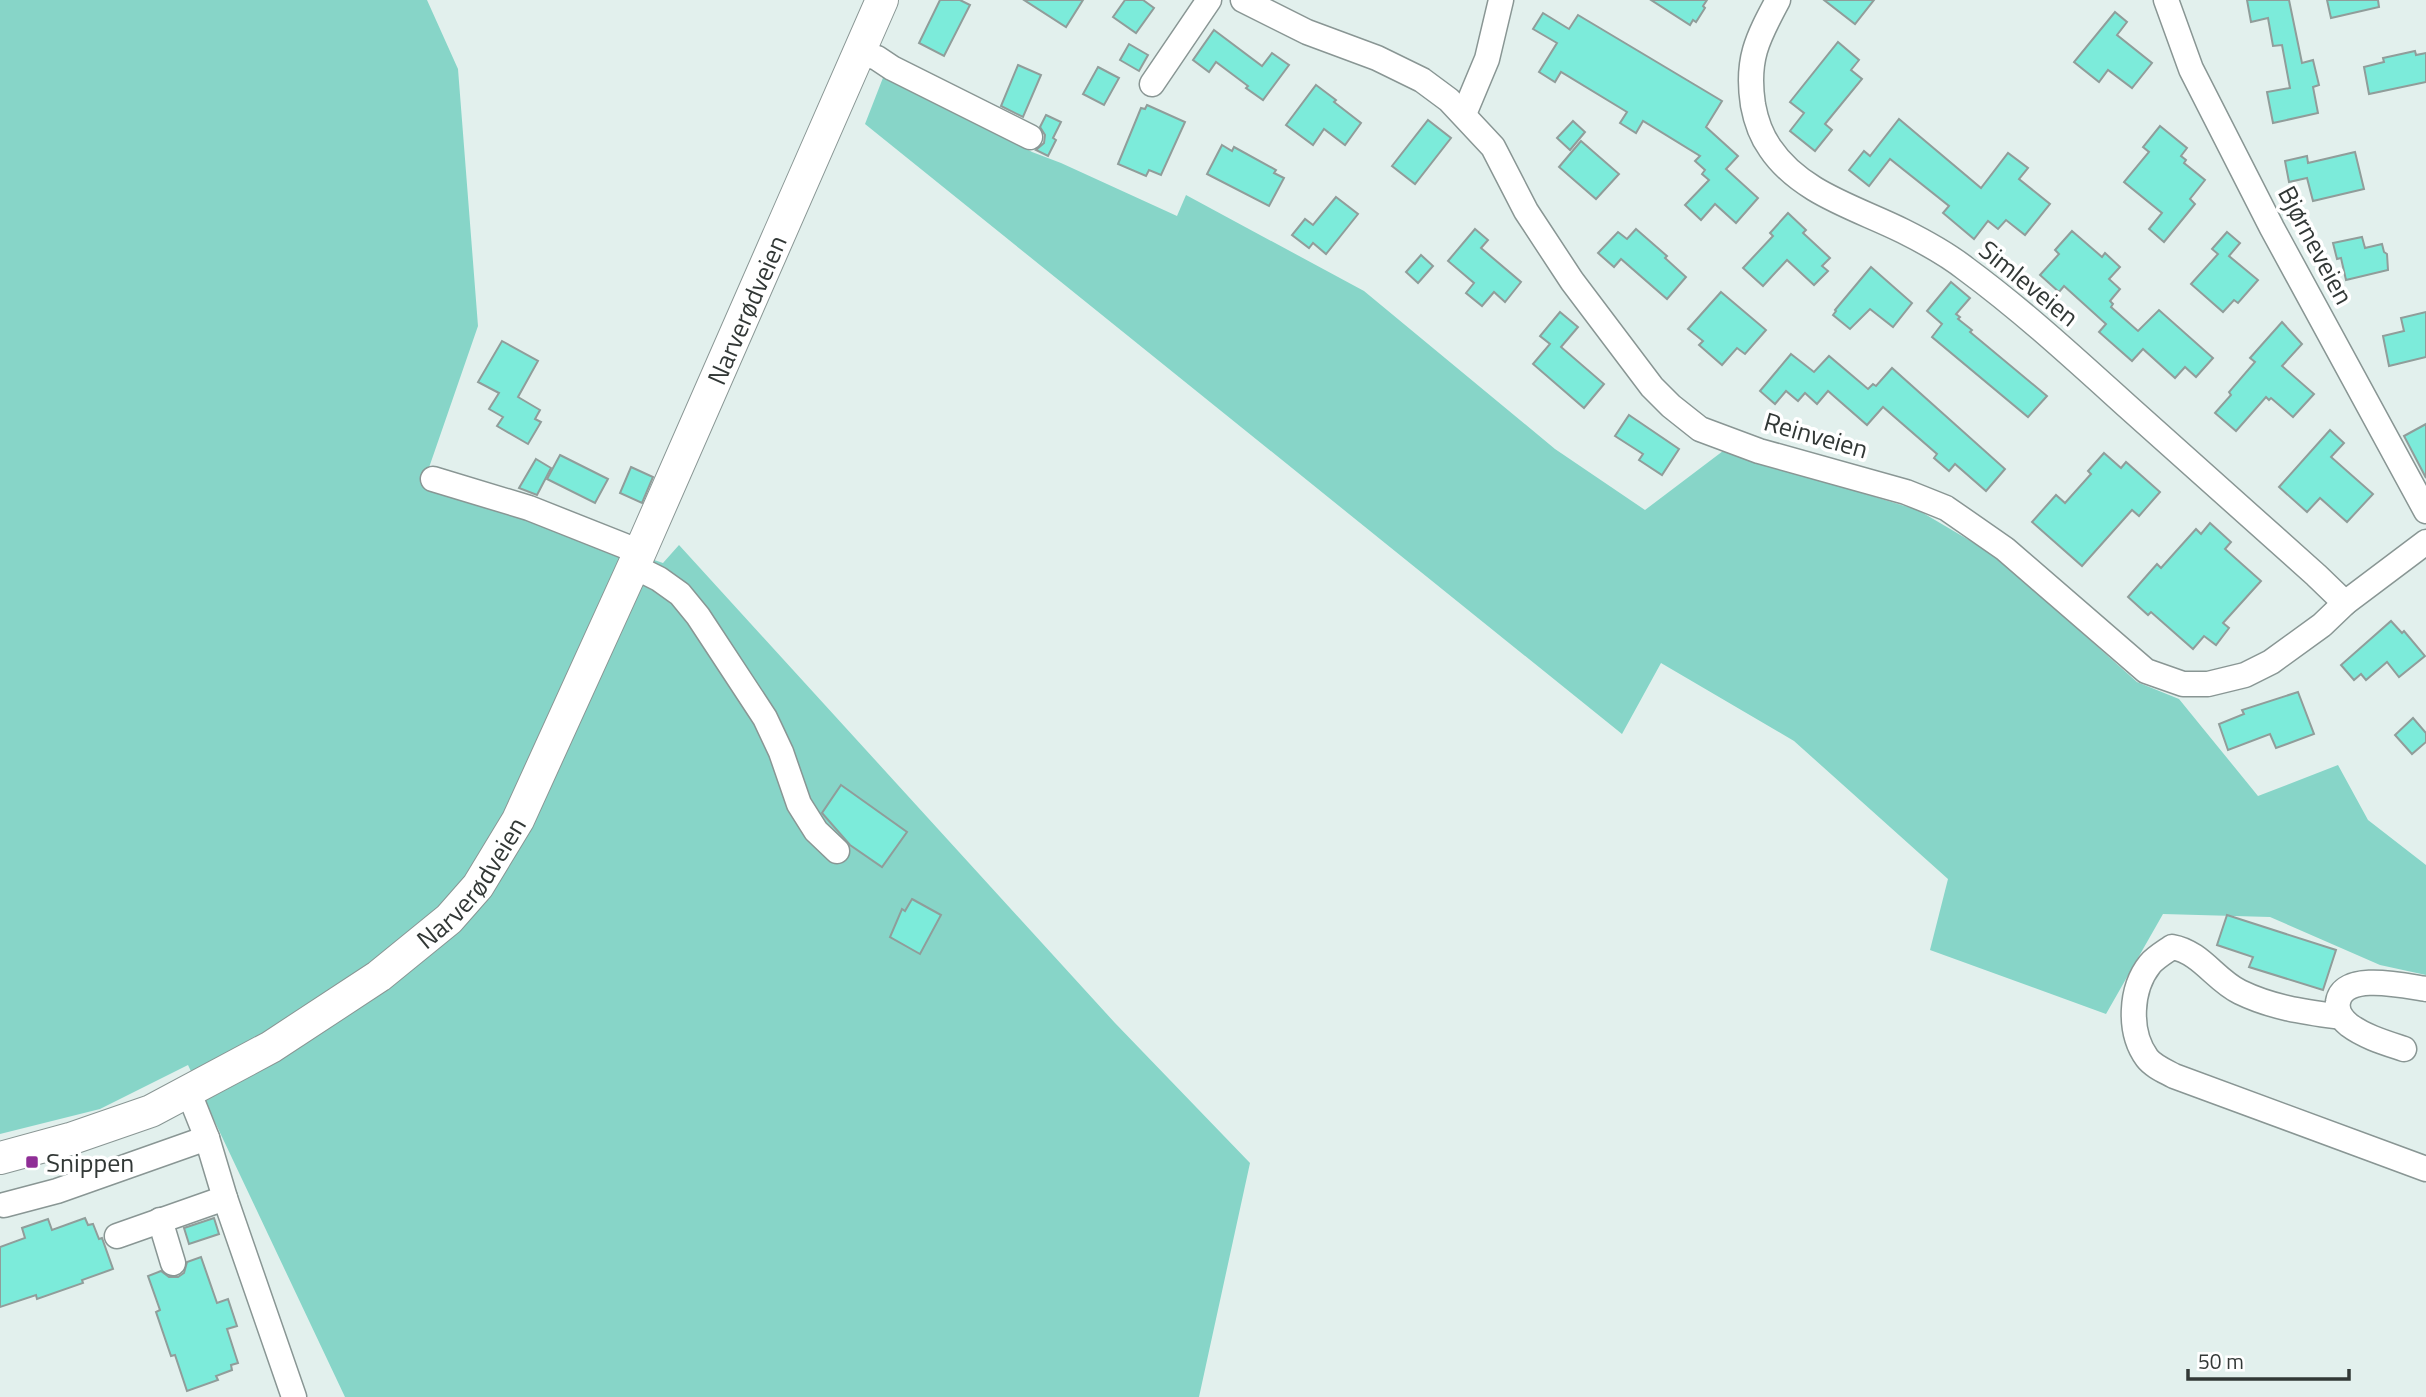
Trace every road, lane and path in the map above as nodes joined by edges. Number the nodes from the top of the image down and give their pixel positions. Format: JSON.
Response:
{"nodes":[{"id":1,"x":882,"y":0,"type":"edge"},
{"id":2,"x":1209,"y":0,"type":"edge"},
{"id":3,"x":1243,"y":0,"type":"edge"},
{"id":4,"x":1501,"y":0,"type":"edge"},
{"id":5,"x":1778,"y":0,"type":"edge"},
{"id":6,"x":2166,"y":0,"type":"edge"},
{"id":7,"x":860,"y":52,"type":"junction"},
{"id":8,"x":1152,"y":84,"type":"dead end"},
{"id":9,"x":1464,"y":114,"type":"junction"},
{"id":10,"x":1030,"y":137,"type":"dead end"},
{"id":11,"x":433,"y":479,"type":"dead end"},
{"id":12,"x":2426,"y":511,"type":"edge"},
{"id":13,"x":2426,"y":542,"type":"edge"},
{"id":14,"x":636,"y":559,"type":"junction"},
{"id":15,"x":2345,"y":603,"type":"junction"},
{"id":16,"x":837,"y":851,"type":"dead end"},
{"id":17,"x":2426,"y":989,"type":"edge"},
{"id":18,"x":2341,"y":1017,"type":"junction"},
{"id":19,"x":2404,"y":1049,"type":"dead end"},
{"id":20,"x":189,"y":1093,"type":"junction"},
{"id":21,"x":207,"y":1138,"type":"junction"},
{"id":22,"x":0,"y":1158,"type":"edge"},
{"id":23,"x":2426,"y":1169,"type":"edge"},
{"id":24,"x":225,"y":1198,"type":"junction"},
{"id":25,"x":4,"y":1205,"type":"dead end"},
{"id":26,"x":160,"y":1220,"type":"junction"},
{"id":27,"x":117,"y":1236,"type":"dead end"},
{"id":28,"x":173,"y":1263,"type":"dead end"},
{"id":29,"x":295,"y":1397,"type":"edge"}],
"edges":[{"from":1,"to":7,"type":"main road","name":"Narverødveien"},
{"from":2,"to":8,"type":"street"},
{"from":3,"to":9,"type":"street","name":"Reinveien"},
{"from":4,"to":9,"type":"street"},
{"from":5,"to":15,"type":"street","name":"Simleveien"},
{"from":6,"to":12,"type":"street","name":"Bjørneveien"},
{"from":7,"to":10,"type":"street"},
{"from":7,"to":14,"type":"main road","name":"Narverødveien"},
{"from":9,"to":15,"type":"street","name":"Reinveien"},
{"from":11,"to":14,"type":"street"},
{"from":13,"to":15,"type":"street","name":"Reinveien"},
{"from":14,"to":16,"type":"street"},
{"from":14,"to":20,"type":"main road","name":"Narverødveien"},
{"from":17,"to":18,"type":"street"},
{"from":18,"to":19,"type":"street"},
{"from":18,"to":23,"type":"street"},
{"from":20,"to":21,"type":"street"},
{"from":20,"to":22,"type":"main road","name":"Narverødveien"},
{"from":21,"to":24,"type":"street"},
{"from":21,"to":25,"type":"street"},
{"from":24,"to":26,"type":"street"},
{"from":24,"to":29,"type":"street"},
{"from":26,"to":27,"type":"street"},
{"from":26,"to":28,"type":"street"}]}
